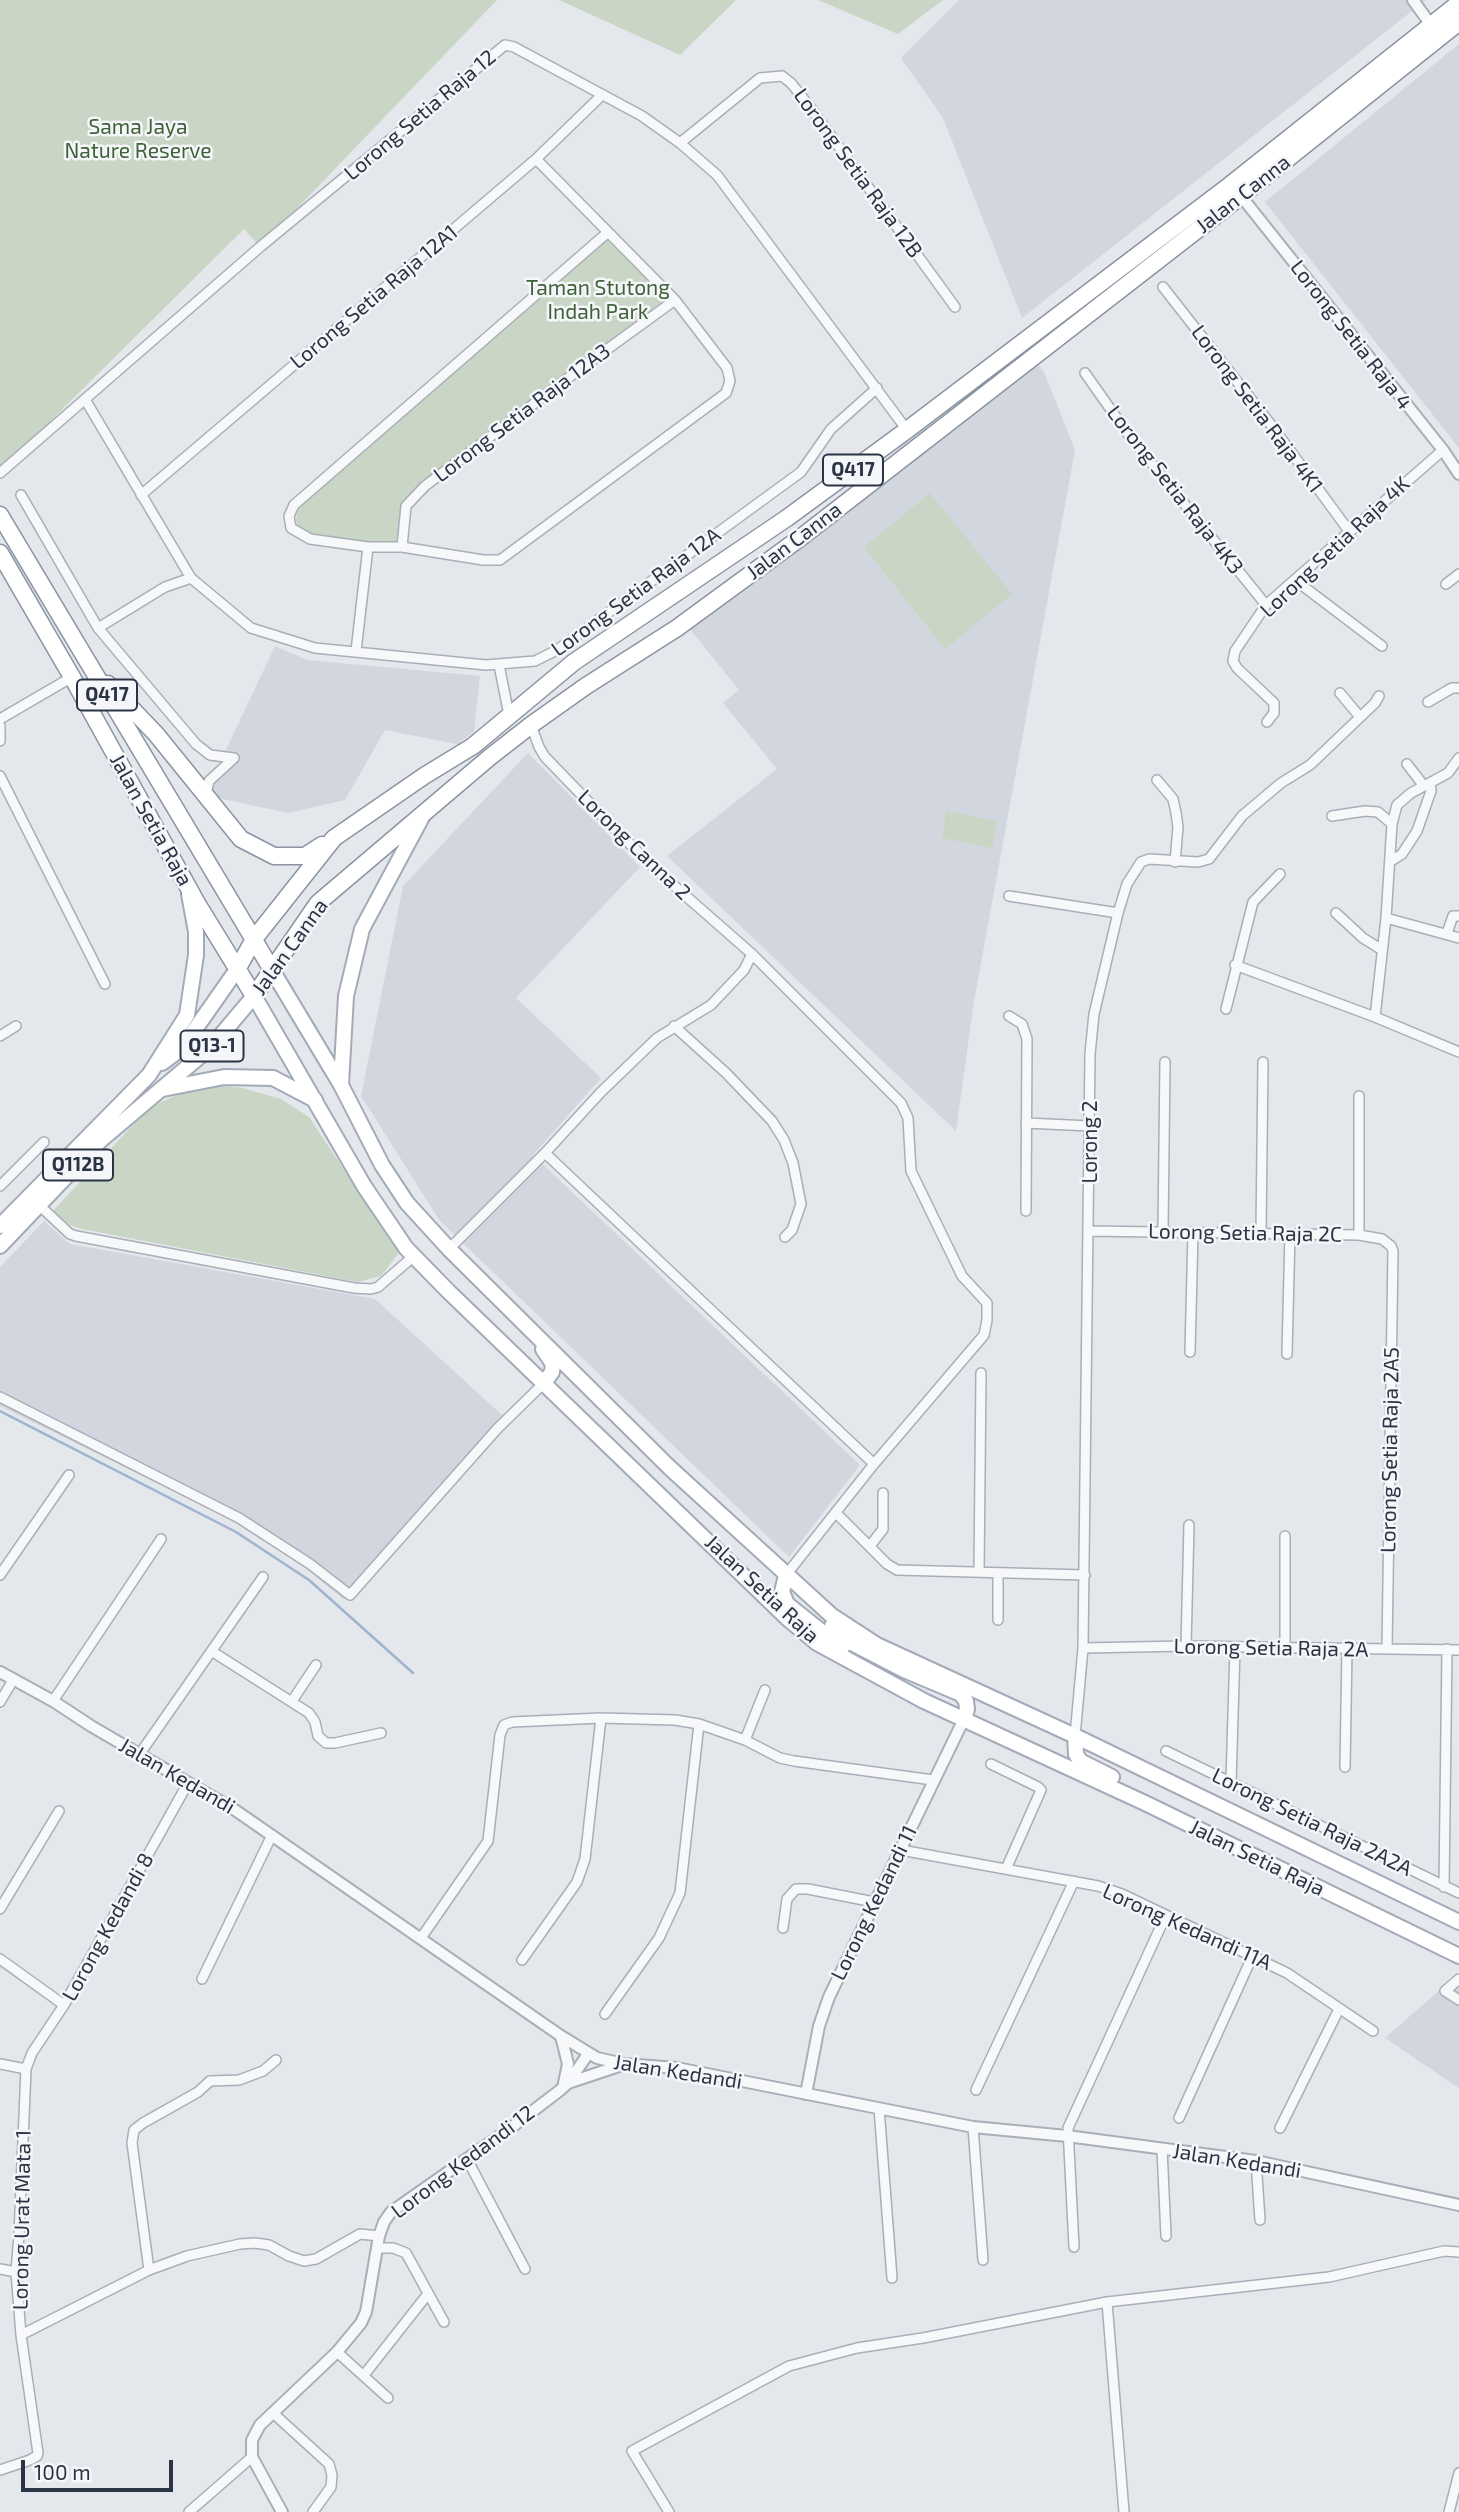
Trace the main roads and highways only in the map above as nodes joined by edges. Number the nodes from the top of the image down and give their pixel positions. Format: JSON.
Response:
{"nodes":[{"id":1,"x":1459,"y":3,"type":"edge"},
{"id":2,"x":1459,"y":22,"type":"edge"},
{"id":3,"x":0,"y":515,"type":"edge"},
{"id":4,"x":0,"y":553,"type":"edge"},
{"id":5,"x":90,"y":665,"type":"junction"},
{"id":6,"x":424,"y":813,"type":"junction"},
{"id":7,"x":334,"y":838,"type":"junction"},
{"id":8,"x":189,"y":889,"type":"junction"},
{"id":9,"x":254,"y":939,"type":"junction"},
{"id":10,"x":238,"y":968,"type":"junction"},
{"id":11,"x":272,"y":970,"type":"junction"},
{"id":12,"x":254,"y":996,"type":"junction"},
{"id":13,"x":153,"y":1071,"type":"junction"},
{"id":14,"x":341,"y":1085,"type":"junction"},
{"id":15,"x":161,"y":1089,"type":"junction"},
{"id":16,"x":316,"y":1101,"type":"junction"},
{"id":17,"x":0,"y":1226,"type":"edge"},
{"id":18,"x":0,"y":1246,"type":"edge"},
{"id":19,"x":518,"y":1318,"type":"junction"},
{"id":20,"x":544,"y":1383,"type":"junction"},
{"id":21,"x":786,"y":1575,"type":"junction"},
{"id":22,"x":831,"y":1615,"type":"junction"},
{"id":23,"x":924,"y":1701,"type":"junction"},
{"id":24,"x":964,"y":1719,"type":"junction"},
{"id":25,"x":1075,"y":1736,"type":"junction"},
{"id":26,"x":1145,"y":1803,"type":"junction"},
{"id":27,"x":1459,"y":1922,"type":"edge"},
{"id":28,"x":1459,"y":1956,"type":"edge"}],
"edges":[{"from":1,"to":7,"type":"highway","name":"Jalan Canna","number":"Q417"},
{"from":2,"to":6,"type":"highway","name":"Jalan Canna","number":"Q417"},
{"from":3,"to":5,"type":"highway","name":"Jalan Setia Raja","number":"Q417"},
{"from":4,"to":8,"type":"highway","name":"Jalan Setia Raja","number":"Q417"},
{"from":5,"to":7,"type":"highway"},
{"from":5,"to":9,"type":"highway","name":"Jalan Setia Raja","number":"Q417"},
{"from":6,"to":11,"type":"highway","name":"Jalan Canna","number":"Q417"},
{"from":6,"to":14,"type":"main road"},
{"from":7,"to":9,"type":"highway","name":"Jalan Canna","number":"Q417"},
{"from":8,"to":10,"type":"highway","name":"Jalan Setia Raja","number":"Q417"},
{"from":8,"to":13,"type":"main road"},
{"from":9,"to":10,"type":"highway","number":"Q417"},
{"from":9,"to":11,"type":"highway","number":"Q417"},
{"from":10,"to":12,"type":"highway","number":"Q417"},
{"from":10,"to":13,"type":"main road"},
{"from":11,"to":12,"type":"highway","name":"Jalan Canna","number":"Q417"},
{"from":11,"to":14,"type":"main road","name":"Jalan Setia Raja"},
{"from":12,"to":15,"type":"main road","name":"Jalan Canna","number":"Q13-1"},
{"from":12,"to":16,"type":"main road","name":"Jalan Setia Raja"},
{"from":13,"to":17,"type":"main road"},
{"from":14,"to":19,"type":"main road","name":"Jalan Setia Raja"},
{"from":15,"to":16,"type":"main road"},
{"from":15,"to":18,"type":"main road","number":"Q112B"},
{"from":16,"to":20,"type":"main road","name":"Jalan Setia Raja"},
{"from":19,"to":20,"type":"main road"},
{"from":19,"to":21,"type":"main road","name":"Jalan Setia Raja"},
{"from":20,"to":23,"type":"main road","name":"Jalan Setia Raja"},
{"from":21,"to":22,"type":"main road","name":"Jalan Setia Raja"},
{"from":21,"to":23,"type":"main road"},
{"from":22,"to":24,"type":"main road"},
{"from":22,"to":25,"type":"main road","name":"Jalan Setia Raja"},
{"from":23,"to":24,"type":"main road","name":"Jalan Setia Raja"},
{"from":24,"to":26,"type":"main road","name":"Jalan Setia Raja"},
{"from":25,"to":26,"type":"main road"},
{"from":25,"to":27,"type":"main road","name":"Jalan Setia Raja"},
{"from":26,"to":28,"type":"main road","name":"Jalan Setia Raja"}]}
